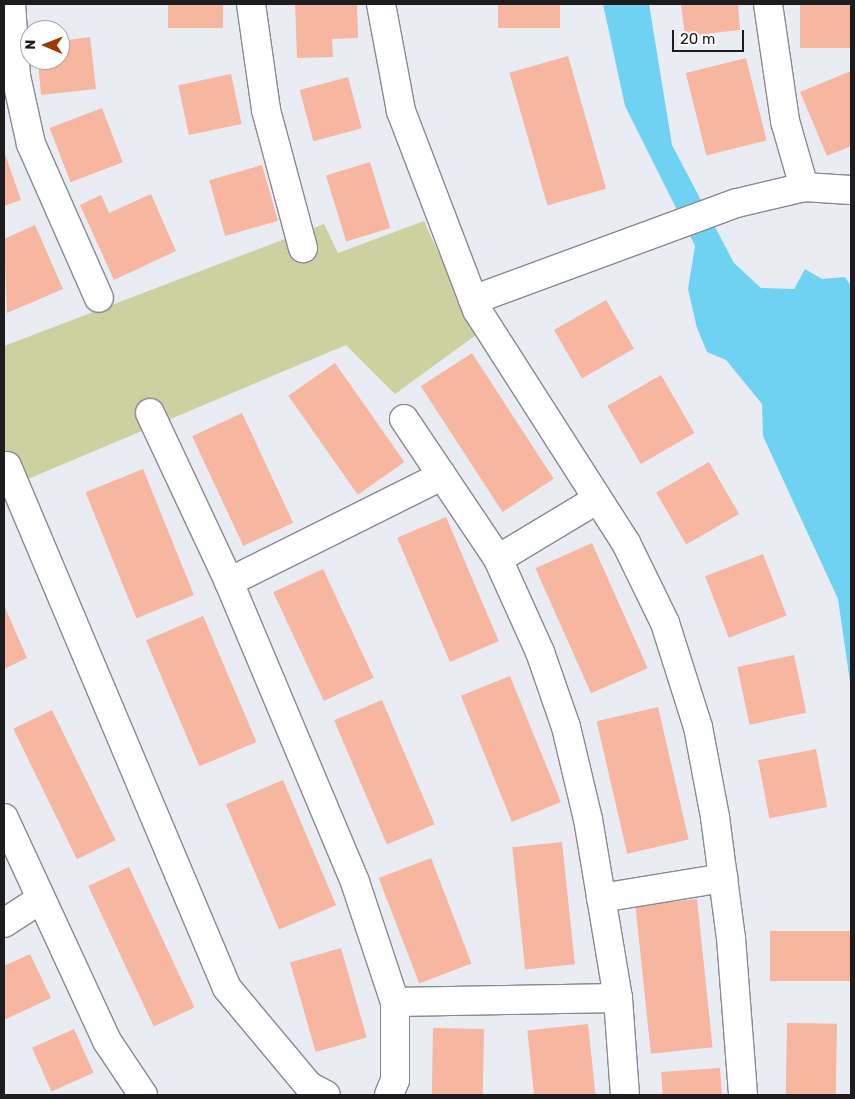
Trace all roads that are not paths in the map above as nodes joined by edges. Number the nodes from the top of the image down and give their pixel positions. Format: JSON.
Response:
{"nodes":[{"id":1,"x":11,"y":4,"type":"edge"},
{"id":2,"x":252,"y":4,"type":"edge"},
{"id":3,"x":381,"y":4,"type":"edge"},
{"id":4,"x":768,"y":4,"type":"edge"},
{"id":5,"x":804,"y":187,"type":"junction"},
{"id":6,"x":851,"y":190,"type":"edge"},
{"id":7,"x":303,"y":248,"type":"dead end"},
{"id":8,"x":99,"y":298,"type":"dead end"},
{"id":9,"x":473,"y":300,"type":"junction"},
{"id":10,"x":150,"y":413,"type":"dead end"},
{"id":11,"x":404,"y":419,"type":"dead end"},
{"id":12,"x":7,"y":466,"type":"dead end"},
{"id":13,"x":442,"y":476,"type":"junction"},
{"id":14,"x":596,"y":500,"type":"junction"},
{"id":15,"x":498,"y":559,"type":"junction"},
{"id":16,"x":229,"y":582,"type":"junction"},
{"id":17,"x":4,"y":818,"type":"edge"},
{"id":18,"x":723,"y":878,"type":"junction"},
{"id":19,"x":601,"y":898,"type":"junction"},
{"id":20,"x":41,"y":899,"type":"junction"},
{"id":21,"x":4,"y":923,"type":"edge"},
{"id":22,"x":618,"y":998,"type":"junction"},
{"id":23,"x":395,"y":1002,"type":"junction"},
{"id":24,"x":143,"y":1095,"type":"edge"},
{"id":25,"x":326,"y":1095,"type":"edge"},
{"id":26,"x":389,"y":1095,"type":"edge"},
{"id":27,"x":625,"y":1095,"type":"edge"},
{"id":28,"x":743,"y":1095,"type":"edge"}],
"edges":[{"from":1,"to":8,"type":"street"},
{"from":2,"to":7,"type":"street"},
{"from":3,"to":9,"type":"street"},
{"from":4,"to":5,"type":"street"},
{"from":5,"to":6,"type":"street"},
{"from":5,"to":9,"type":"street"},
{"from":9,"to":14,"type":"street"},
{"from":10,"to":16,"type":"street"},
{"from":11,"to":13,"type":"street"},
{"from":12,"to":25,"type":"street"},
{"from":13,"to":15,"type":"street"},
{"from":13,"to":16,"type":"street"},
{"from":14,"to":15,"type":"street"},
{"from":14,"to":18,"type":"street"},
{"from":15,"to":19,"type":"street"},
{"from":16,"to":23,"type":"street"},
{"from":17,"to":20,"type":"street"},
{"from":18,"to":19,"type":"street"},
{"from":18,"to":28,"type":"street"},
{"from":19,"to":22,"type":"street"},
{"from":20,"to":21,"type":"street"},
{"from":20,"to":24,"type":"street"},
{"from":22,"to":23,"type":"street"},
{"from":22,"to":27,"type":"street"},
{"from":23,"to":26,"type":"street"}]}
